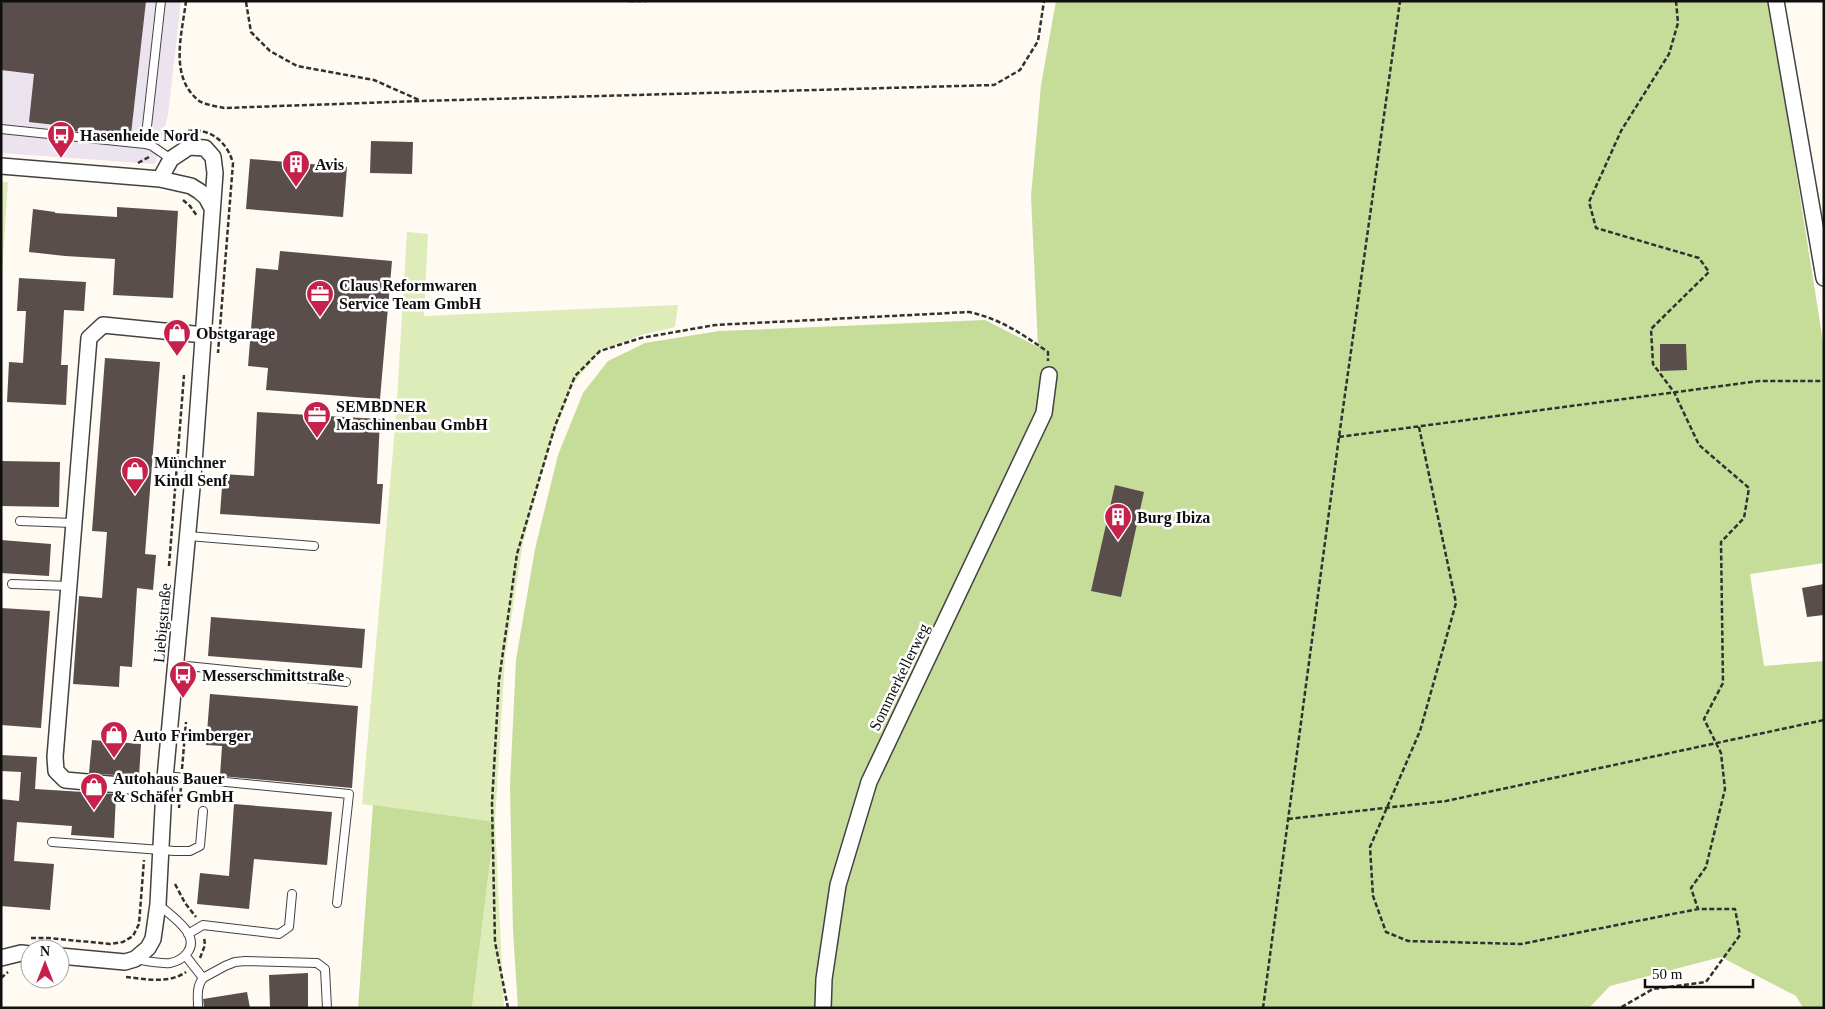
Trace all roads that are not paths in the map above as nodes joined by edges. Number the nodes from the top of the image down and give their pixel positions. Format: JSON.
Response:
{"nodes":[{"id":1,"x":162,"y":1,"type":"edge"},
{"id":2,"x":1776,"y":1,"type":"edge"},
{"id":3,"x":1,"y":129,"type":"edge"},
{"id":4,"x":145,"y":144,"type":"junction"},
{"id":5,"x":171,"y":159,"type":"junction"},
{"id":6,"x":1,"y":166,"type":"edge"},
{"id":7,"x":160,"y":179,"type":"junction"},
{"id":8,"x":212,"y":208,"type":"junction"},
{"id":9,"x":1824,"y":278,"type":"edge"},
{"id":10,"x":204,"y":335,"type":"junction"},
{"id":11,"x":1048,"y":375,"type":"road end"},
{"id":12,"x":20,"y":521,"type":"dead end"},
{"id":13,"x":73,"y":523,"type":"junction"},
{"id":14,"x":188,"y":536,"type":"junction"},
{"id":15,"x":314,"y":546,"type":"dead end"},
{"id":16,"x":12,"y":584,"type":"dead end"},
{"id":17,"x":68,"y":586,"type":"junction"},
{"id":18,"x":177,"y":664,"type":"junction"},
{"id":19,"x":346,"y":682,"type":"dead end"},
{"id":20,"x":165,"y":783,"type":"junction"},
{"id":21,"x":203,"y":811,"type":"dead end"},
{"id":22,"x":52,"y":842,"type":"dead end"},
{"id":23,"x":152,"y":849,"type":"junction"},
{"id":24,"x":292,"y":894,"type":"dead end"},
{"id":25,"x":337,"y":903,"type":"dead end"},
{"id":26,"x":158,"y":904,"type":"junction"},
{"id":27,"x":188,"y":934,"type":"junction"},
{"id":28,"x":20,"y":953,"type":"edge"},
{"id":29,"x":185,"y":955,"type":"junction"},
{"id":30,"x":70,"y":957,"type":"edge"},
{"id":31,"x":1,"y":958,"type":"edge"},
{"id":32,"x":135,"y":959,"type":"junction"},
{"id":33,"x":203,"y":978,"type":"junction"},
{"id":34,"x":198,"y":1008,"type":"edge"},
{"id":35,"x":327,"y":1008,"type":"edge"},
{"id":36,"x":823,"y":1008,"type":"edge"}],
"edges":[{"from":1,"to":4,"type":"lane"},
{"from":2,"to":9,"type":"street"},
{"from":3,"to":4,"type":"lane"},
{"from":4,"to":5,"type":"lane"},
{"from":5,"to":7,"type":"street"},
{"from":5,"to":8,"type":"street","name":"Liebigstraße"},
{"from":6,"to":7,"type":"street"},
{"from":7,"to":8,"type":"street"},
{"from":8,"to":10,"type":"street","name":"Liebigstraße"},
{"from":10,"to":13,"type":"street"},
{"from":10,"to":14,"type":"street","name":"Liebigstraße"},
{"from":11,"to":36,"type":"street","name":"Sommerkellerweg"},
{"from":12,"to":13,"type":"lane"},
{"from":13,"to":17,"type":"street"},
{"from":14,"to":15,"type":"lane"},
{"from":14,"to":18,"type":"street","name":"Liebigstraße"},
{"from":16,"to":17,"type":"lane"},
{"from":17,"to":20,"type":"street"},
{"from":18,"to":19,"type":"lane"},
{"from":18,"to":20,"type":"street","name":"Liebigstraße"},
{"from":20,"to":23,"type":"street","name":"Liebigstraße"},
{"from":20,"to":25,"type":"lane"},
{"from":21,"to":23,"type":"lane"},
{"from":22,"to":23,"type":"lane"},
{"from":23,"to":26,"type":"street","name":"Liebigstraße"},
{"from":24,"to":27,"type":"lane"},
{"from":26,"to":27,"type":"lane"},
{"from":26,"to":32,"type":"street","name":"Liebigstraße"},
{"from":27,"to":29,"type":"lane"},
{"from":28,"to":31,"type":"street"},
{"from":29,"to":32,"type":"lane"},
{"from":29,"to":33,"type":"lane"},
{"from":30,"to":32,"type":"street"},
{"from":33,"to":34,"type":"lane"},
{"from":33,"to":35,"type":"lane"}]}
